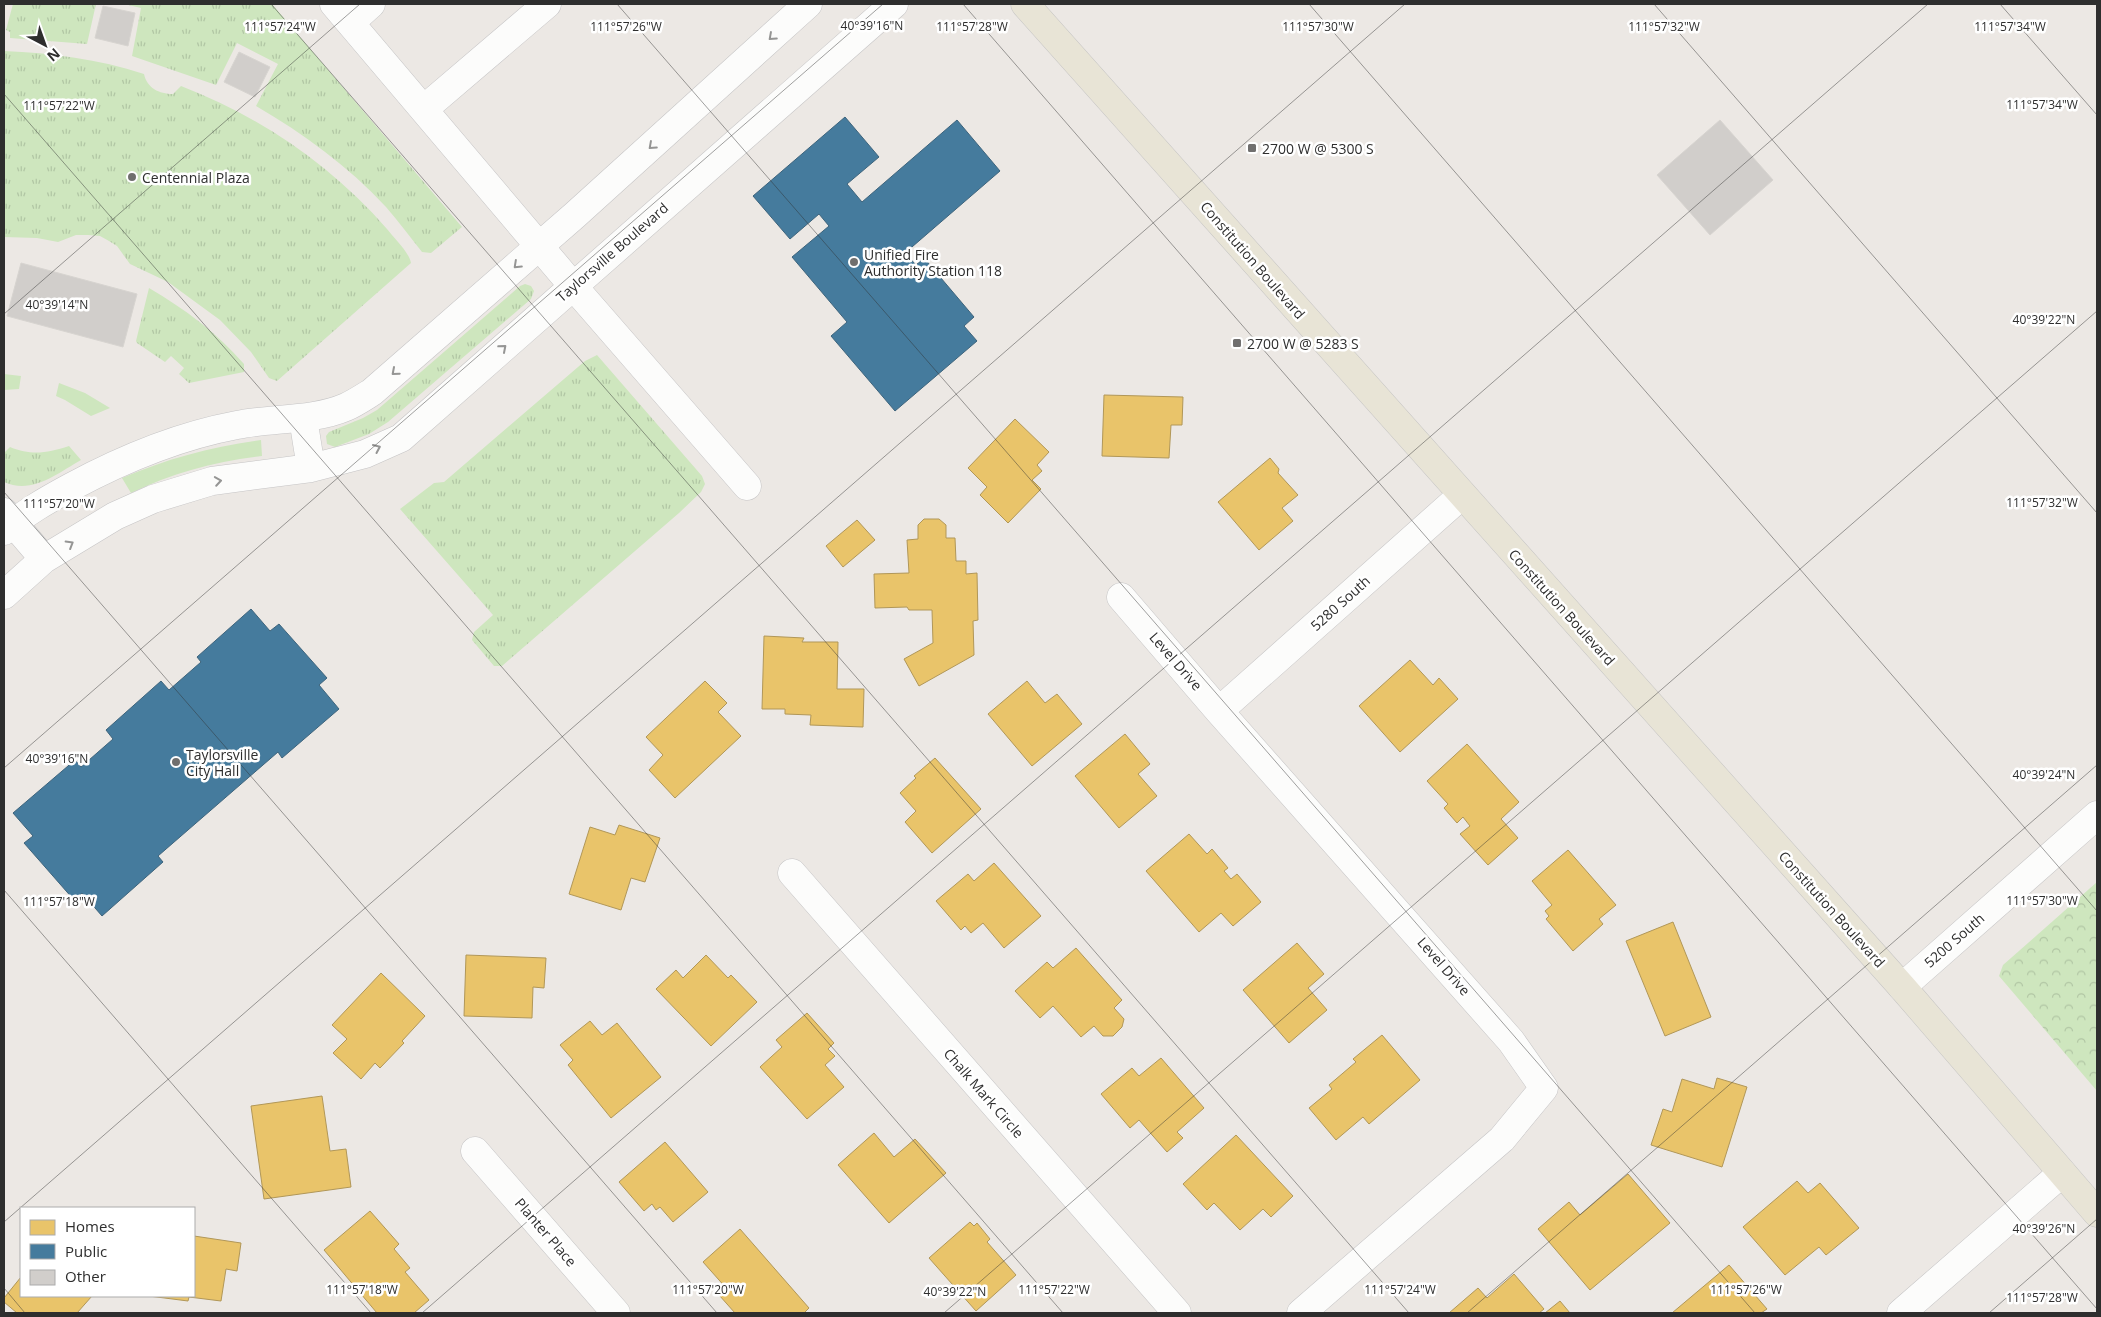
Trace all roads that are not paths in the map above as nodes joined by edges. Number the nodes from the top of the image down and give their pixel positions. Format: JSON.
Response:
{"nodes":[{"id":1,"x":371,"y":4,"type":"edge"},
{"id":2,"x":547,"y":4,"type":"edge"},
{"id":3,"x":808,"y":4,"type":"edge"},
{"id":4,"x":894,"y":4,"type":"edge"},
{"id":5,"x":1025,"y":4,"type":"edge"},
{"id":6,"x":343,"y":13,"type":"edge"},
{"id":7,"x":424,"y":109,"type":"junction"},
{"id":8,"x":540,"y":245,"type":"junction"},
{"id":9,"x":573,"y":286,"type":"junction"},
{"id":10,"x":303,"y":418,"type":"junction"},
{"id":11,"x":311,"y":468,"type":"junction"},
{"id":12,"x":747,"y":486,"type":"dead end"},
{"id":13,"x":1462,"y":494,"type":"junction"},
{"id":14,"x":7,"y":522,"type":"edge"},
{"id":15,"x":44,"y":559,"type":"junction"},
{"id":16,"x":4,"y":595,"type":"edge"},
{"id":17,"x":1121,"y":597,"type":"dead end"},
{"id":18,"x":1219,"y":711,"type":"junction"},
{"id":19,"x":2097,"y":815,"type":"edge"},
{"id":20,"x":792,"y":873,"type":"dead end"},
{"id":21,"x":1902,"y":987,"type":"junction"},
{"id":22,"x":475,"y":1151,"type":"dead end"},
{"id":23,"x":2062,"y":1173,"type":"junction"},
{"id":24,"x":2097,"y":1213,"type":"edge"},
{"id":25,"x":616,"y":1313,"type":"edge"},
{"id":26,"x":1177,"y":1313,"type":"edge"},
{"id":27,"x":1301,"y":1313,"type":"edge"},
{"id":28,"x":1901,"y":1313,"type":"edge"}],
"edges":[{"from":1,"to":6,"type":"street"},
{"from":2,"to":7,"type":"street"},
{"from":3,"to":8,"type":"street","one_way":true},
{"from":4,"to":9,"type":"street","name":"Taylorsville Boulevard"},
{"from":5,"to":13,"type":"main road","name":"Constitution Boulevard"},
{"from":6,"to":7,"type":"street"},
{"from":7,"to":8,"type":"street"},
{"from":8,"to":9,"type":"street"},
{"from":8,"to":10,"type":"street","one_way":true},
{"from":11,"to":9,"type":"street","name":"Taylorsville Boulevard","one_way":true},
{"from":9,"to":12,"type":"street"},
{"from":10,"to":11,"type":"street"},
{"from":10,"to":14,"type":"street"},
{"from":15,"to":11,"type":"street","name":"Taylorsville Boulevard","one_way":true},
{"from":13,"to":18,"type":"street","name":"5280 South"},
{"from":13,"to":21,"type":"main road","name":"Constitution Boulevard"},
{"from":14,"to":15,"type":"street"},
{"from":15,"to":16,"type":"street","name":"Taylorsville Boulevard"},
{"from":17,"to":18,"type":"street","name":"Level Drive"},
{"from":18,"to":27,"type":"street","name":"Level Drive"},
{"from":19,"to":21,"type":"street","name":"5200 South"},
{"from":20,"to":26,"type":"street","name":"Chalk Mark Circle"},
{"from":21,"to":23,"type":"main road","name":"Constitution Boulevard"},
{"from":22,"to":25,"type":"street","name":"Planter Place"},
{"from":23,"to":24,"type":"main road","name":"Constitution Boulevard"},
{"from":23,"to":28,"type":"street"}]}
